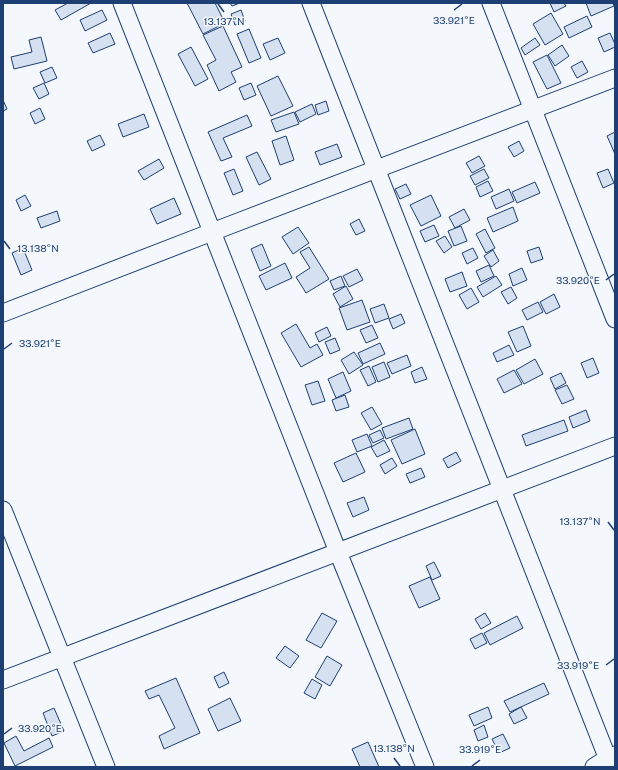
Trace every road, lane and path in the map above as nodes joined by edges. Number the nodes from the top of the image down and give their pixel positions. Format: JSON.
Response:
{"nodes":[{"id":1,"x":122,"y":3,"type":"edge"},
{"id":2,"x":311,"y":3,"type":"edge"},
{"id":3,"x":491,"y":3,"type":"edge"},
{"id":4,"x":615,"y":78,"type":"edge"},
{"id":5,"x":533,"y":109,"type":"junction"},
{"id":6,"x":376,"y":169,"type":"junction"},
{"id":7,"x":212,"y":232,"type":"junction"},
{"id":8,"x":3,"y":313,"type":"edge"},
{"id":9,"x":615,"y":319,"type":"edge"},
{"id":10,"x":615,"y":446,"type":"edge"},
{"id":11,"x":502,"y":489,"type":"junction"},
{"id":12,"x":3,"y":510,"type":"edge"},
{"id":13,"x":338,"y":552,"type":"junction"},
{"id":14,"x":62,"y":657,"type":"junction"},
{"id":15,"x":3,"y":680,"type":"edge"},
{"id":16,"x":611,"y":760,"type":"edge"},
{"id":17,"x":106,"y":767,"type":"edge"},
{"id":18,"x":425,"y":767,"type":"edge"},
{"id":19,"x":594,"y":767,"type":"edge"}],
"edges":[{"from":1,"to":7,"type":"street"},
{"from":2,"to":6,"type":"street"},
{"from":3,"to":5,"type":"street"},
{"from":4,"to":5,"type":"street"},
{"from":5,"to":6,"type":"street"},
{"from":5,"to":9,"type":"street"},
{"from":6,"to":7,"type":"street"},
{"from":6,"to":11,"type":"street"},
{"from":7,"to":8,"type":"street"},
{"from":7,"to":13,"type":"street"},
{"from":10,"to":11,"type":"street"},
{"from":11,"to":13,"type":"street"},
{"from":11,"to":16,"type":"street"},
{"from":12,"to":14,"type":"street"},
{"from":13,"to":14,"type":"street"},
{"from":13,"to":18,"type":"street"},
{"from":14,"to":15,"type":"street"},
{"from":14,"to":17,"type":"street"},
{"from":16,"to":19,"type":"street"}]}
